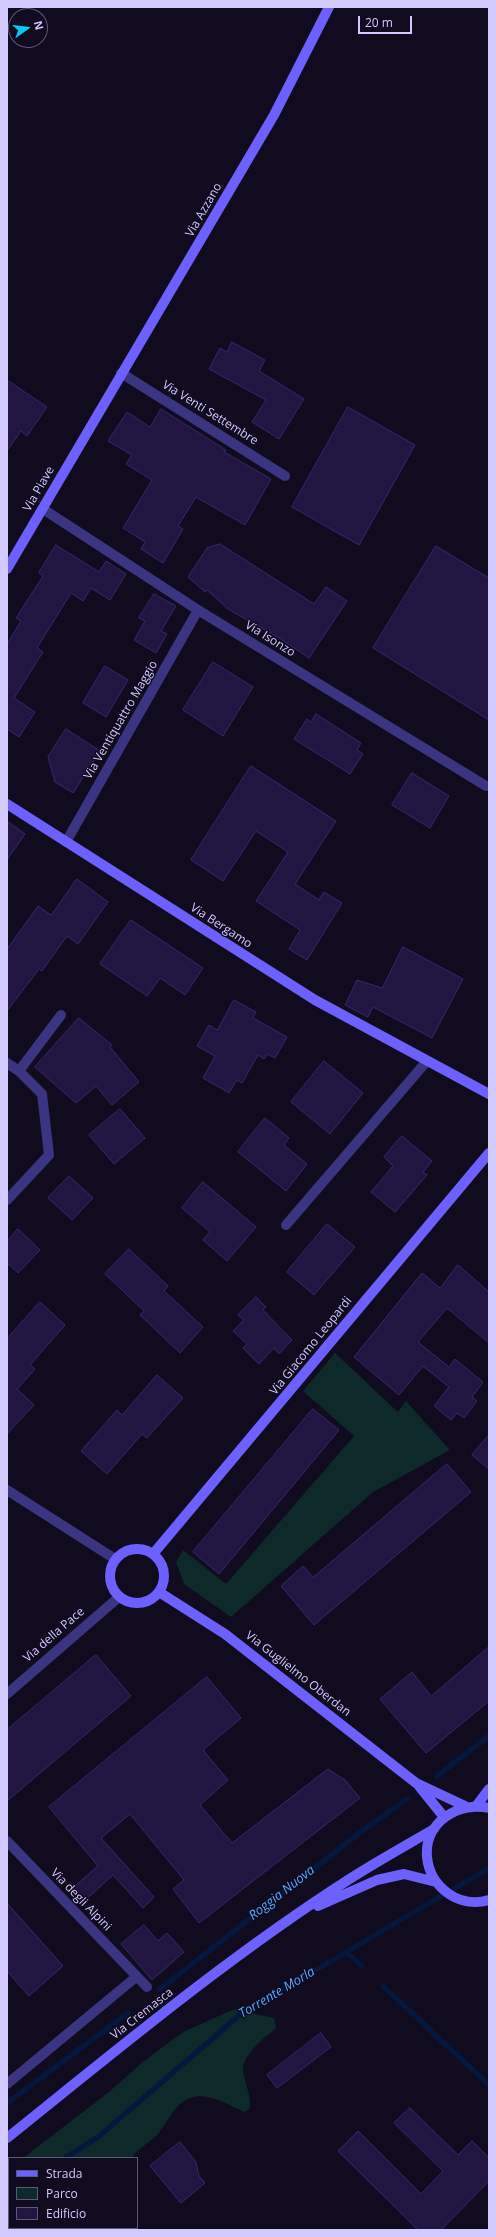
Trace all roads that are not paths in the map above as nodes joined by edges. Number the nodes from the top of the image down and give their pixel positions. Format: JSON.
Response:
{"nodes":[{"id":1,"x":329,"y":7,"type":"edge"},
{"id":2,"x":121,"y":372,"type":"junction"},
{"id":3,"x":93,"y":422,"type":"joint"},
{"id":4,"x":285,"y":476,"type":"dead end"},
{"id":5,"x":43,"y":509,"type":"junction"},
{"id":6,"x":7,"y":569,"type":"edge"},
{"id":7,"x":198,"y":610,"type":"junction"},
{"id":8,"x":486,"y":786,"type":"dead end"},
{"id":9,"x":7,"y":804,"type":"edge"},
{"id":10,"x":66,"y":842,"type":"junction"},
{"id":11,"x":61,"y":1016,"type":"dead end"},
{"id":12,"x":427,"y":1061,"type":"junction"},
{"id":13,"x":7,"y":1063,"type":"edge"},
{"id":14,"x":19,"y":1071,"type":"junction"},
{"id":15,"x":489,"y":1094,"type":"edge"},
{"id":16,"x":489,"y":1153,"type":"edge"},
{"id":17,"x":7,"y":1200,"type":"edge"},
{"id":18,"x":286,"y":1225,"type":"dead end"},
{"id":19,"x":7,"y":1490,"type":"edge"},
{"id":20,"x":153,"y":1554,"type":"junction"},
{"id":21,"x":115,"y":1559,"type":"junction"},
{"id":22,"x":159,"y":1592,"type":"junction"},
{"id":23,"x":119,"y":1597,"type":"junction"},
{"id":24,"x":7,"y":1694,"type":"edge"},
{"id":25,"x":416,"y":1783,"type":"junction"},
{"id":26,"x":489,"y":1789,"type":"edge"},
{"id":27,"x":477,"y":1805,"type":"junction"},
{"id":28,"x":465,"y":1806,"type":"junction"},
{"id":29,"x":489,"y":1808,"type":"edge"},
{"id":30,"x":444,"y":1817,"type":"junction"},
{"id":31,"x":434,"y":1829,"type":"junction"},
{"id":32,"x":7,"y":1841,"type":"edge"},
{"id":33,"x":437,"y":1883,"type":"junction"},
{"id":34,"x":486,"y":1903,"type":"edge"},
{"id":35,"x":296,"y":1915,"type":"junction"},
{"id":36,"x":136,"y":1977,"type":"junction"},
{"id":37,"x":147,"y":1987,"type":"dead end"},
{"id":38,"x":7,"y":2084,"type":"edge"},
{"id":39,"x":7,"y":2138,"type":"edge"}],
"edges":[{"from":1,"to":2,"type":"street","name":"Via Azzano"},
{"from":2,"to":3,"type":"street","name":"Via Azzano"},
{"from":2,"to":4,"type":"street","name":"Via Venti Settembre"},
{"from":3,"to":5,"type":"street","name":"Via Piave"},
{"from":5,"to":6,"type":"street","name":"Via Piave"},
{"from":5,"to":7,"type":"street","name":"Via Isonzo"},
{"from":7,"to":8,"type":"street","name":"Via Isonzo"},
{"from":7,"to":10,"type":"street","name":"Via Ventiquattro Maggio"},
{"from":9,"to":10,"type":"street","name":"Via Bergamo"},
{"from":10,"to":12,"type":"street","name":"Via Bergamo"},
{"from":11,"to":14,"type":"street"},
{"from":12,"to":15,"type":"street","name":"Via Bergamo"},
{"from":12,"to":18,"type":"street"},
{"from":13,"to":14,"type":"street"},
{"from":14,"to":17,"type":"street"},
{"from":16,"to":20,"type":"street","name":"Via Giacomo Leopardi"},
{"from":19,"to":21,"type":"street"},
{"from":20,"to":21,"type":"street"},
{"from":20,"to":22,"type":"street"},
{"from":21,"to":23,"type":"street"},
{"from":22,"to":23,"type":"street"},
{"from":22,"to":25,"type":"street","name":"Via Guglielmo Oberdan"},
{"from":23,"to":24,"type":"street","name":"Via della Pace"},
{"from":25,"to":28,"type":"street"},
{"from":25,"to":30,"type":"street"},
{"from":26,"to":27,"type":"street"},
{"from":27,"to":28,"type":"street","name":"Via Cremasca"},
{"from":27,"to":29,"type":"street","name":"Via Cremasca"},
{"from":28,"to":30,"type":"street","name":"Via Cremasca"},
{"from":30,"to":31,"type":"street","name":"Via Cremasca"},
{"from":31,"to":33,"type":"street","name":"Via Cremasca"},
{"from":31,"to":35,"type":"street","name":"Via Cremasca"},
{"from":32,"to":36,"type":"street","name":"Via degli Alpini"},
{"from":33,"to":34,"type":"street","name":"Via Cremasca"},
{"from":33,"to":35,"type":"street","name":"Via Cremasca"},
{"from":35,"to":39,"type":"street","name":"Via Cremasca"},
{"from":36,"to":37,"type":"street","name":"Via degli Alpini"},
{"from":36,"to":38,"type":"street"}]}
